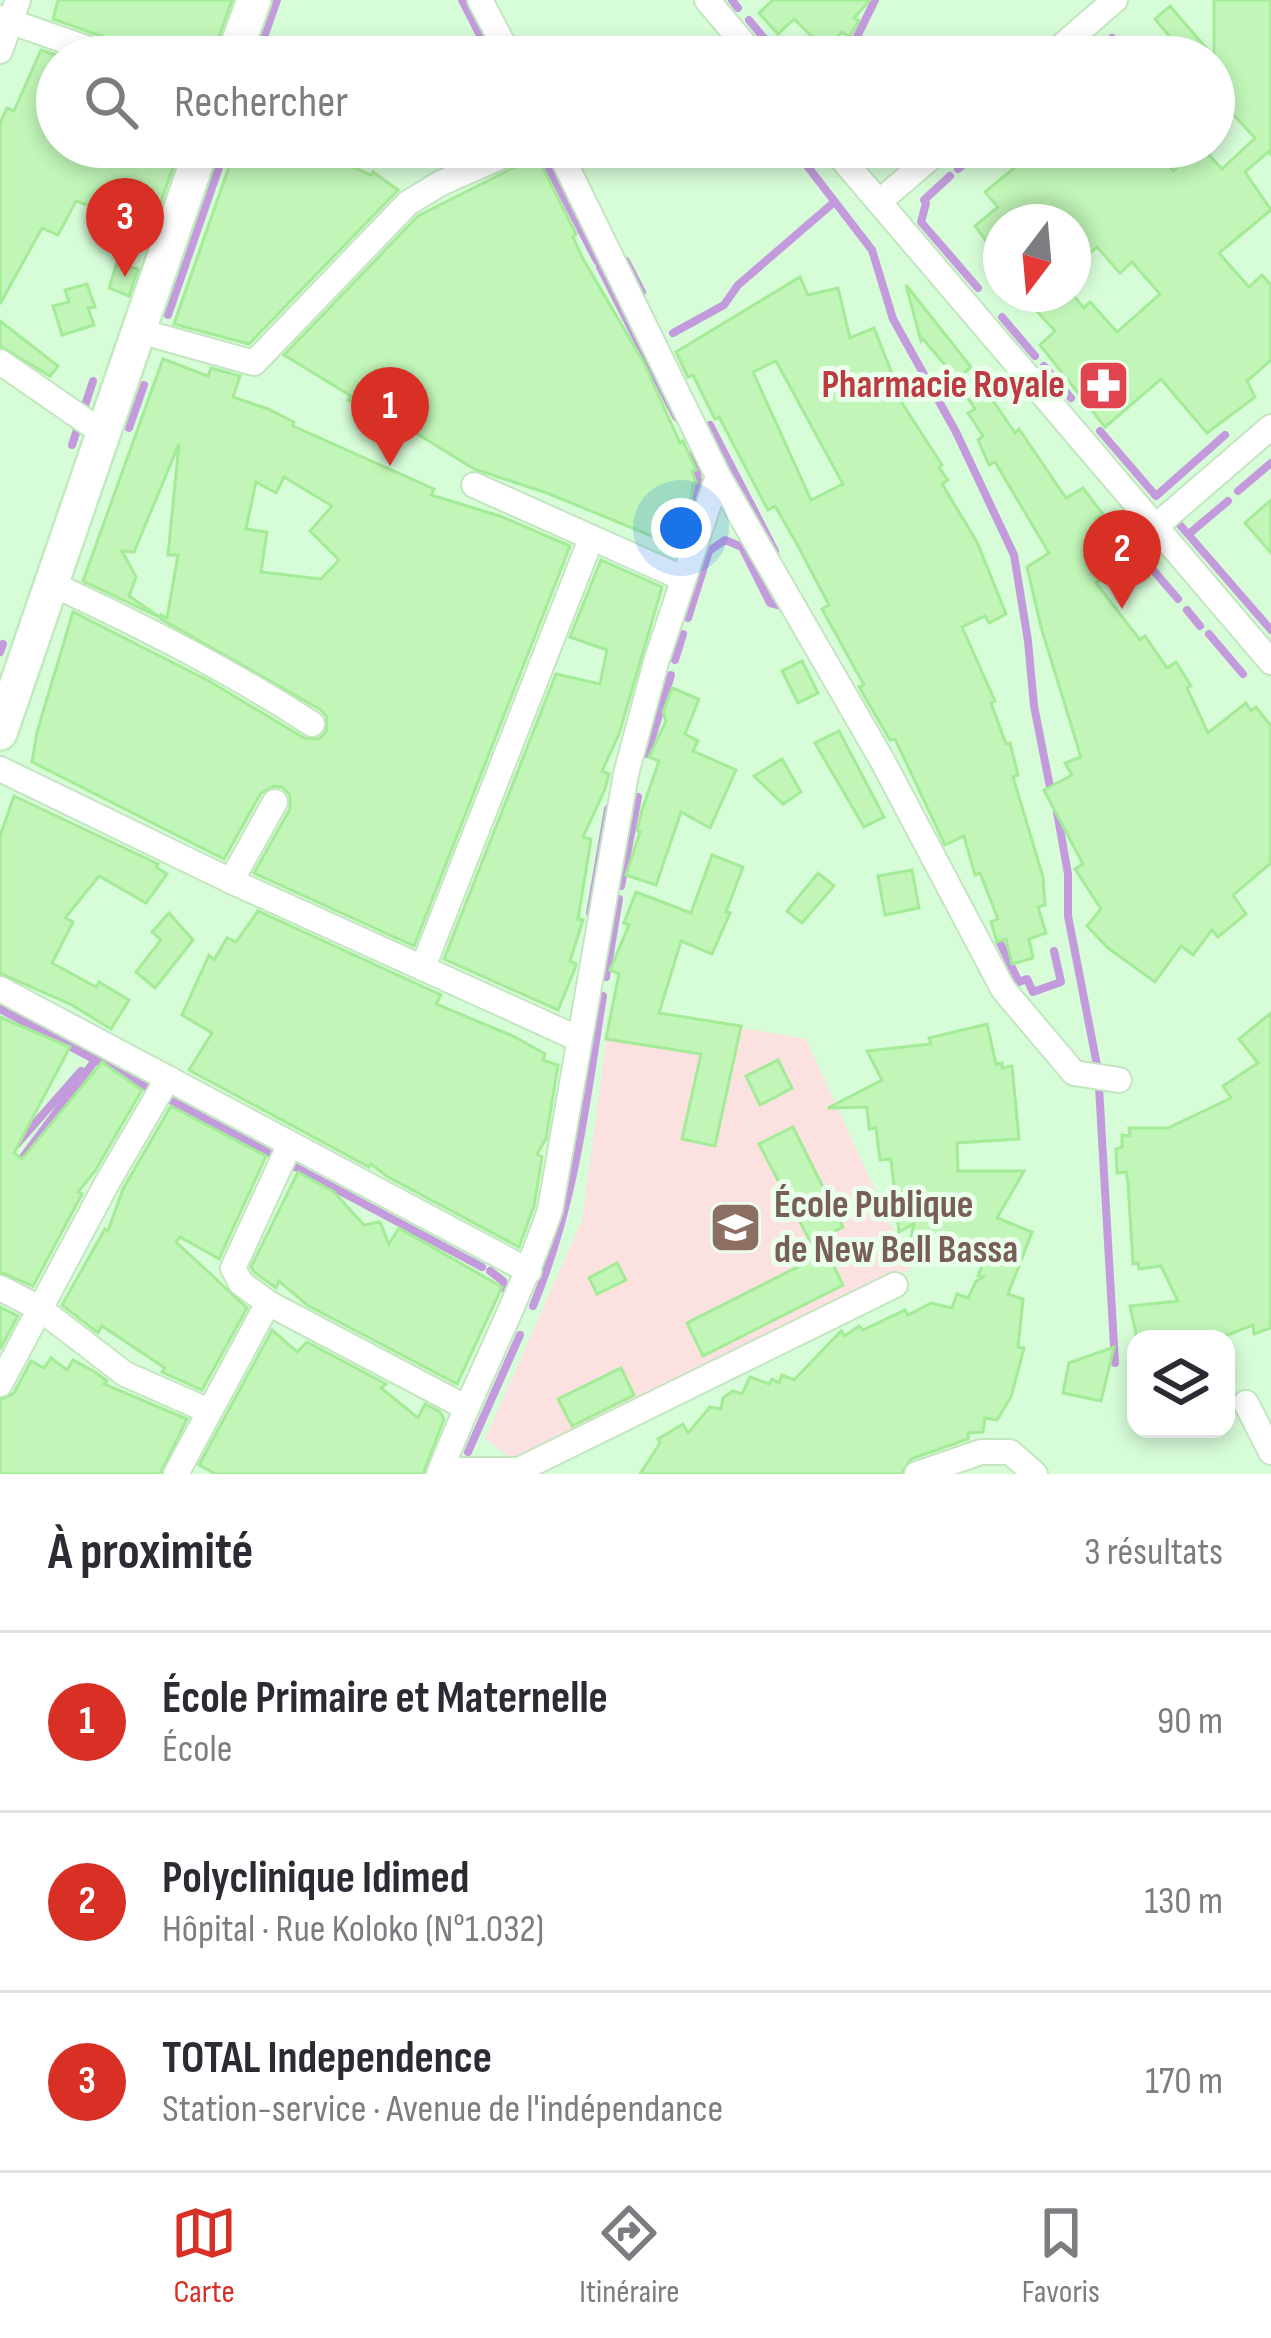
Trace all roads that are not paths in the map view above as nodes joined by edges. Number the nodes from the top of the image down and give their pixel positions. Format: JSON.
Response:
{"nodes":[{"id":1,"x":254,"y":0,"type":"edge"},
{"id":2,"x":480,"y":0,"type":"edge"},
{"id":3,"x":707,"y":0,"type":"edge"},
{"id":4,"x":1115,"y":0,"type":"edge"},
{"id":5,"x":10,"y":13,"type":"edge"},
{"id":6,"x":63,"y":36,"type":"edge"},
{"id":7,"x":241,"y":36,"type":"edge"},
{"id":8,"x":499,"y":36,"type":"edge"},
{"id":9,"x":737,"y":36,"type":"edge"},
{"id":10,"x":1073,"y":36,"type":"edge"},
{"id":11,"x":0,"y":51,"type":"edge"},
{"id":12,"x":195,"y":168,"type":"edge"},
{"id":13,"x":475,"y":168,"type":"edge"},
{"id":14,"x":567,"y":168,"type":"edge"},
{"id":15,"x":850,"y":168,"type":"edge"},
{"id":16,"x":919,"y":168,"type":"edge"},
{"id":17,"x":879,"y":202,"type":"junction"},
{"id":18,"x":139,"y":331,"type":"junction"},
{"id":19,"x":0,"y":362,"type":"edge"},
{"id":20,"x":1271,"y":427,"type":"edge"},
{"id":21,"x":103,"y":433,"type":"junction"},
{"id":22,"x":718,"y":476,"type":"junction"},
{"id":23,"x":474,"y":485,"type":"dead end"},
{"id":24,"x":1155,"y":527,"type":"junction"},
{"id":25,"x":591,"y":539,"type":"junction"},
{"id":26,"x":682,"y":578,"type":"junction"},
{"id":27,"x":52,"y":584,"type":"junction"},
{"id":28,"x":1271,"y":662,"type":"edge"},
{"id":29,"x":2,"y":722,"type":"edge"},
{"id":30,"x":312,"y":724,"type":"dead end"},
{"id":31,"x":0,"y":769,"type":"edge"},
{"id":32,"x":274,"y":802,"type":"dead end"},
{"id":33,"x":231,"y":881,"type":"junction"},
{"id":34,"x":423,"y":968,"type":"junction"},
{"id":35,"x":0,"y":989,"type":"edge"},
{"id":36,"x":579,"y":1040,"type":"junction"},
{"id":37,"x":168,"y":1078,"type":"junction"},
{"id":38,"x":1119,"y":1080,"type":"dead end"},
{"id":39,"x":290,"y":1144,"type":"junction"},
{"id":40,"x":529,"y":1271,"type":"junction"},
{"id":41,"x":895,"y":1286,"type":"dead end"},
{"id":42,"x":0,"y":1288,"type":"edge"},
{"id":43,"x":268,"y":1303,"type":"junction"},
{"id":44,"x":39,"y":1308,"type":"junction"},
{"id":45,"x":0,"y":1384,"type":"edge"},
{"id":46,"x":1246,"y":1403,"type":"dead end"},
{"id":47,"x":465,"y":1407,"type":"junction"},
{"id":48,"x":209,"y":1411,"type":"junction"},
{"id":49,"x":1271,"y":1452,"type":"edge"},
{"id":50,"x":186,"y":1470,"type":"edge"},
{"id":51,"x":440,"y":1472,"type":"edge"},
{"id":52,"x":917,"y":1474,"type":"edge"},
{"id":53,"x":1036,"y":1474,"type":"edge"}],
"edges":[{"from":1,"to":7,"type":"main road"},
{"from":2,"to":8,"type":"street"},
{"from":3,"to":9,"type":"street"},
{"from":4,"to":10,"type":"street"},
{"from":5,"to":6,"type":"street"},
{"from":5,"to":11,"type":"street"},
{"from":12,"to":18,"type":"main road"},
{"from":13,"to":18,"type":"street"},
{"from":14,"to":22,"type":"street"},
{"from":15,"to":17,"type":"street"},
{"from":16,"to":17,"type":"street"},
{"from":17,"to":24,"type":"street"},
{"from":18,"to":21,"type":"main road"},
{"from":19,"to":21,"type":"street"},
{"from":20,"to":24,"type":"street"},
{"from":21,"to":27,"type":"main road"},
{"from":22,"to":26,"type":"street"},
{"from":22,"to":38,"type":"street"},
{"from":23,"to":25,"type":"street"},
{"from":24,"to":28,"type":"street"},
{"from":25,"to":26,"type":"street"},
{"from":25,"to":34,"type":"street"},
{"from":26,"to":36,"type":"street"},
{"from":27,"to":29,"type":"main road"},
{"from":27,"to":30,"type":"street"},
{"from":31,"to":33,"type":"street"},
{"from":32,"to":33,"type":"street"},
{"from":33,"to":34,"type":"street"},
{"from":34,"to":36,"type":"street"},
{"from":35,"to":37,"type":"street"},
{"from":36,"to":40,"type":"street"},
{"from":37,"to":39,"type":"street"},
{"from":37,"to":44,"type":"street"},
{"from":39,"to":40,"type":"street"},
{"from":39,"to":43,"type":"street"},
{"from":40,"to":47,"type":"street"},
{"from":41,"to":51,"type":"street"},
{"from":42,"to":44,"type":"street"},
{"from":43,"to":47,"type":"street"},
{"from":43,"to":48,"type":"street"},
{"from":44,"to":45,"type":"street"},
{"from":44,"to":48,"type":"street"},
{"from":46,"to":49,"type":"street"},
{"from":47,"to":51,"type":"street"},
{"from":48,"to":50,"type":"street"},
{"from":52,"to":53,"type":"street"}]}
